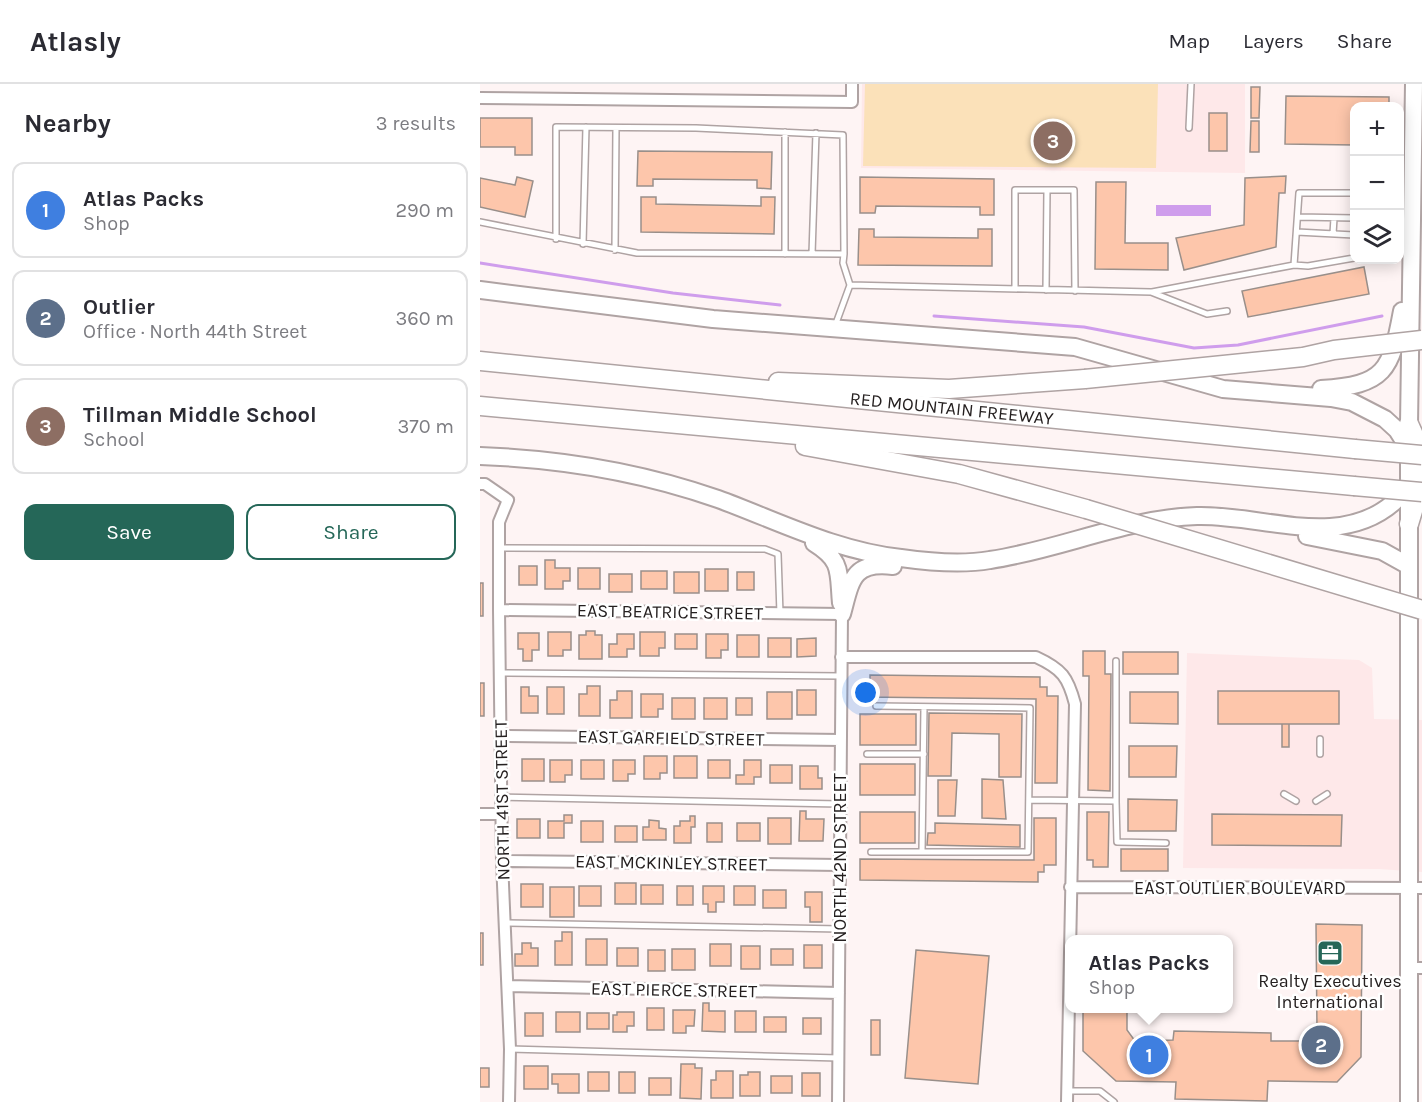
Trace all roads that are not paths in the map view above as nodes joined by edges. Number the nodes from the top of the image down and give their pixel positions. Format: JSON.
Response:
{"nodes":[{"id":1,"x":852,"y":84,"type":"edge"},
{"id":2,"x":1191,"y":84,"type":"edge"},
{"id":3,"x":1416,"y":86,"type":"edge"},
{"id":4,"x":480,"y":98,"type":"edge"},
{"id":5,"x":586,"y":127,"type":"junction"},
{"id":6,"x":616,"y":128,"type":"junction"},
{"id":7,"x":1189,"y":128,"type":"dead end"},
{"id":8,"x":785,"y":132,"type":"junction"},
{"id":9,"x":816,"y":133,"type":"junction"},
{"id":10,"x":1047,"y":190,"type":"junction"},
{"id":11,"x":1350,"y":193,"type":"edge"},
{"id":12,"x":1298,"y":217,"type":"junction"},
{"id":13,"x":1334,"y":218,"type":"junction"},
{"id":14,"x":1350,"y":218,"type":"edge"},
{"id":15,"x":480,"y":222,"type":"edge"},
{"id":16,"x":1406,"y":226,"type":"edge"},
{"id":17,"x":1297,"y":232,"type":"junction"},
{"id":18,"x":1333,"y":234,"type":"junction"},
{"id":19,"x":1350,"y":234,"type":"edge"},
{"id":20,"x":556,"y":239,"type":"junction"},
{"id":21,"x":583,"y":244,"type":"junction"},
{"id":22,"x":615,"y":250,"type":"junction"},
{"id":23,"x":785,"y":254,"type":"junction"},
{"id":24,"x":812,"y":254,"type":"junction"},
{"id":25,"x":844,"y":254,"type":"junction"},
{"id":26,"x":1350,"y":259,"type":"edge"},
{"id":27,"x":1294,"y":265,"type":"junction"},
{"id":28,"x":1411,"y":266,"type":"junction"},
{"id":29,"x":850,"y":285,"type":"junction"},
{"id":30,"x":1015,"y":289,"type":"junction"},
{"id":31,"x":480,"y":290,"type":"edge"},
{"id":32,"x":1046,"y":290,"type":"junction"},
{"id":33,"x":1075,"y":291,"type":"junction"},
{"id":34,"x":1151,"y":292,"type":"junction"},
{"id":35,"x":1227,"y":311,"type":"dead end"},
{"id":36,"x":834,"y":328,"type":"junction"},
{"id":37,"x":1422,"y":340,"type":"edge"},
{"id":38,"x":1422,"y":350,"type":"edge"},
{"id":39,"x":1303,"y":357,"type":"junction"},
{"id":40,"x":480,"y":361,"type":"edge"},
{"id":41,"x":702,"y":382,"type":"junction"},
{"id":42,"x":1260,"y":393,"type":"junction"},
{"id":43,"x":480,"y":406,"type":"edge"},
{"id":44,"x":625,"y":419,"type":"junction"},
{"id":45,"x":1409,"y":424,"type":"joint"},
{"id":46,"x":1418,"y":452,"type":"edge"},
{"id":47,"x":480,"y":456,"type":"edge"},
{"id":48,"x":1422,"y":468,"type":"edge"},
{"id":49,"x":480,"y":484,"type":"edge"},
{"id":50,"x":1418,"y":486,"type":"edge"},
{"id":51,"x":1228,"y":517,"type":"junction"},
{"id":52,"x":1409,"y":524,"type":"joint"},
{"id":53,"x":786,"y":526,"type":"junction"},
{"id":54,"x":499,"y":548,"type":"junction"},
{"id":55,"x":1248,"y":558,"type":"junction"},
{"id":56,"x":971,"y":563,"type":"junction"},
{"id":57,"x":1409,"y":566,"type":"junction"},
{"id":58,"x":1422,"y":597,"type":"edge"},
{"id":59,"x":498,"y":610,"type":"junction"},
{"id":60,"x":1422,"y":610,"type":"edge"},
{"id":61,"x":780,"y":614,"type":"junction"},
{"id":62,"x":842,"y":614,"type":"junction"},
{"id":63,"x":842,"y":657,"type":"junction"},
{"id":64,"x":1116,"y":661,"type":"dead end"},
{"id":65,"x":500,"y":673,"type":"junction"},
{"id":66,"x":841,"y":676,"type":"junction"},
{"id":67,"x":876,"y":706,"type":"dead end"},
{"id":68,"x":924,"y":706,"type":"junction"},
{"id":69,"x":501,"y":736,"type":"junction"},
{"id":70,"x":1320,"y":739,"type":"dead end"},
{"id":71,"x":841,"y":740,"type":"junction"},
{"id":72,"x":867,"y":754,"type":"dead end"},
{"id":73,"x":924,"y":754,"type":"junction"},
{"id":74,"x":1320,"y":754,"type":"dead end"},
{"id":75,"x":1284,"y":794,"type":"dead end"},
{"id":76,"x":1327,"y":794,"type":"dead end"},
{"id":77,"x":501,"y":797,"type":"junction"},
{"id":78,"x":1029,"y":800,"type":"junction"},
{"id":79,"x":1072,"y":800,"type":"junction"},
{"id":80,"x":1116,"y":801,"type":"junction"},
{"id":81,"x":1296,"y":801,"type":"dead end"},
{"id":82,"x":1316,"y":801,"type":"dead end"},
{"id":83,"x":840,"y":804,"type":"junction"},
{"id":84,"x":480,"y":814,"type":"edge"},
{"id":85,"x":502,"y":814,"type":"junction"},
{"id":86,"x":1166,"y":843,"type":"dead end"},
{"id":87,"x":871,"y":852,"type":"dead end"},
{"id":88,"x":922,"y":852,"type":"junction"},
{"id":89,"x":502,"y":861,"type":"junction"},
{"id":90,"x":840,"y":865,"type":"junction"},
{"id":91,"x":1070,"y":888,"type":"junction"},
{"id":92,"x":1416,"y":888,"type":"edge"},
{"id":93,"x":504,"y":923,"type":"junction"},
{"id":94,"x":840,"y":929,"type":"junction"},
{"id":95,"x":1069,"y":935,"type":"edge"},
{"id":96,"x":1416,"y":968,"type":"edge"},
{"id":97,"x":508,"y":986,"type":"junction"},
{"id":98,"x":839,"y":993,"type":"junction"},
{"id":99,"x":1068,"y":1013,"type":"edge"},
{"id":100,"x":510,"y":1049,"type":"junction"},
{"id":101,"x":839,"y":1058,"type":"junction"},
{"id":102,"x":1067,"y":1097,"type":"edge"},
{"id":103,"x":509,"y":1102,"type":"edge"},
{"id":104,"x":838,"y":1102,"type":"edge"},
{"id":105,"x":1114,"y":1102,"type":"edge"},
{"id":106,"x":1409,"y":1102,"type":"edge"}],
"edges":[{"from":1,"to":4,"type":"street"},
{"from":2,"to":7,"type":"lane"},
{"from":3,"to":16,"type":"main road"},
{"from":5,"to":6,"type":"lane"},
{"from":5,"to":20,"type":"lane"},
{"from":5,"to":21,"type":"lane"},
{"from":6,"to":8,"type":"lane"},
{"from":6,"to":22,"type":"lane"},
{"from":8,"to":9,"type":"lane"},
{"from":8,"to":23,"type":"lane"},
{"from":9,"to":24,"type":"lane"},
{"from":9,"to":25,"type":"lane"},
{"from":10,"to":30,"type":"lane"},
{"from":10,"to":32,"type":"lane"},
{"from":10,"to":33,"type":"lane"},
{"from":11,"to":12,"type":"lane"},
{"from":12,"to":13,"type":"lane"},
{"from":12,"to":17,"type":"lane"},
{"from":13,"to":14,"type":"lane"},
{"from":13,"to":18,"type":"lane"},
{"from":15,"to":20,"type":"lane"},
{"from":16,"to":28,"type":"main road"},
{"from":17,"to":18,"type":"lane"},
{"from":17,"to":27,"type":"lane"},
{"from":18,"to":19,"type":"lane"},
{"from":20,"to":21,"type":"lane"},
{"from":21,"to":22,"type":"lane"},
{"from":22,"to":23,"type":"lane"},
{"from":23,"to":24,"type":"lane"},
{"from":24,"to":25,"type":"lane"},
{"from":25,"to":29,"type":"lane"},
{"from":26,"to":27,"type":"lane"},
{"from":27,"to":34,"type":"lane"},
{"from":28,"to":42,"type":"main road"},
{"from":28,"to":45,"type":"main road"},
{"from":29,"to":30,"type":"lane"},
{"from":29,"to":36,"type":"lane"},
{"from":30,"to":32,"type":"lane"},
{"from":31,"to":36,"type":"main road"},
{"from":32,"to":33,"type":"lane"},
{"from":33,"to":34,"type":"lane"},
{"from":34,"to":35,"type":"lane"},
{"from":36,"to":42,"type":"main road"},
{"from":37,"to":39,"type":"highway","bridge":true},
{"from":38,"to":39,"type":"highway","bridge":true},
{"from":39,"to":41,"type":"highway","bridge":true},
{"from":40,"to":41,"type":"highway","name":"RED MOUNTAIN FREEWAY"},
{"from":41,"to":46,"type":"highway","name":"RED MOUNTAIN FREEWAY","bridge":true},
{"from":42,"to":46,"type":"main road"},
{"from":43,"to":44,"type":"highway","name":"RED MOUNTAIN FREEWAY"},
{"from":44,"to":50,"type":"highway","name":"RED MOUNTAIN FREEWAY","bridge":true},
{"from":44,"to":55,"type":"highway","bridge":true},
{"from":45,"to":46,"type":"highway"},
{"from":46,"to":48,"type":"main road"},
{"from":46,"to":50,"type":"main road"},
{"from":47,"to":53,"type":"main road"},
{"from":48,"to":50,"type":"main road"},
{"from":49,"to":54,"type":"street","name":"NORTH 41ST STREET"},
{"from":50,"to":51,"type":"main road"},
{"from":50,"to":52,"type":"highway"},
{"from":51,"to":56,"type":"main road"},
{"from":51,"to":57,"type":"main road"},
{"from":52,"to":57,"type":"main road"},
{"from":53,"to":56,"type":"main road"},
{"from":53,"to":62,"type":"main road"},
{"from":54,"to":59,"type":"street","name":"NORTH 41ST STREET"},
{"from":54,"to":61,"type":"lane"},
{"from":55,"to":58,"type":"highway","bridge":true},
{"from":55,"to":60,"type":"highway","bridge":true},
{"from":56,"to":62,"type":"main road"},
{"from":57,"to":92,"type":"main road"},
{"from":59,"to":61,"type":"street","name":"EAST BEATRICE STREET"},
{"from":59,"to":65,"type":"street","name":"NORTH 41ST STREET"},
{"from":61,"to":62,"type":"street","name":"EAST BEATRICE STREET"},
{"from":62,"to":63,"type":"street","name":"NORTH 42ND STREET"},
{"from":63,"to":66,"type":"street","name":"NORTH 42ND STREET"},
{"from":63,"to":79,"type":"street"},
{"from":64,"to":80,"type":"lane"},
{"from":65,"to":66,"type":"lane"},
{"from":65,"to":69,"type":"street","name":"NORTH 41ST STREET"},
{"from":66,"to":71,"type":"street","name":"NORTH 42ND STREET"},
{"from":67,"to":68,"type":"lane"},
{"from":68,"to":73,"type":"lane"},
{"from":68,"to":78,"type":"lane"},
{"from":69,"to":71,"type":"street","name":"EAST GARFIELD STREET"},
{"from":69,"to":77,"type":"street","name":"NORTH 41ST STREET"},
{"from":70,"to":74,"type":"lane"},
{"from":71,"to":83,"type":"street","name":"NORTH 42ND STREET"},
{"from":72,"to":73,"type":"lane"},
{"from":73,"to":88,"type":"lane"},
{"from":75,"to":81,"type":"lane"},
{"from":76,"to":82,"type":"lane"},
{"from":77,"to":83,"type":"lane"},
{"from":77,"to":85,"type":"street","name":"NORTH 41ST STREET"},
{"from":78,"to":79,"type":"lane"},
{"from":78,"to":88,"type":"lane"},
{"from":79,"to":80,"type":"lane"},
{"from":79,"to":91,"type":"street"},
{"from":80,"to":86,"type":"lane"},
{"from":83,"to":90,"type":"street","name":"NORTH 42ND STREET"},
{"from":84,"to":85,"type":"street"},
{"from":85,"to":89,"type":"street","name":"NORTH 41ST STREET"},
{"from":87,"to":88,"type":"lane"},
{"from":89,"to":90,"type":"street","name":"EAST MCKINLEY STREET"},
{"from":89,"to":93,"type":"street","name":"NORTH 41ST STREET"},
{"from":90,"to":94,"type":"street","name":"NORTH 42ND STREET"},
{"from":91,"to":92,"type":"street","name":"EAST OUTLIER BOULEVARD"},
{"from":91,"to":95,"type":"street"},
{"from":92,"to":96,"type":"main road"},
{"from":93,"to":94,"type":"lane"},
{"from":93,"to":97,"type":"street","name":"NORTH 41ST STREET"},
{"from":94,"to":98,"type":"street","name":"NORTH 42ND STREET"},
{"from":96,"to":106,"type":"main road"},
{"from":97,"to":98,"type":"street","name":"EAST PIERCE STREET"},
{"from":97,"to":100,"type":"street","name":"NORTH 41ST STREET"},
{"from":98,"to":101,"type":"street","name":"NORTH 42ND STREET"},
{"from":99,"to":102,"type":"street"},
{"from":100,"to":101,"type":"lane"},
{"from":100,"to":103,"type":"street","name":"NORTH 41ST STREET"},
{"from":101,"to":104,"type":"street","name":"NORTH 42ND STREET"},
{"from":102,"to":105,"type":"lane"}]}
